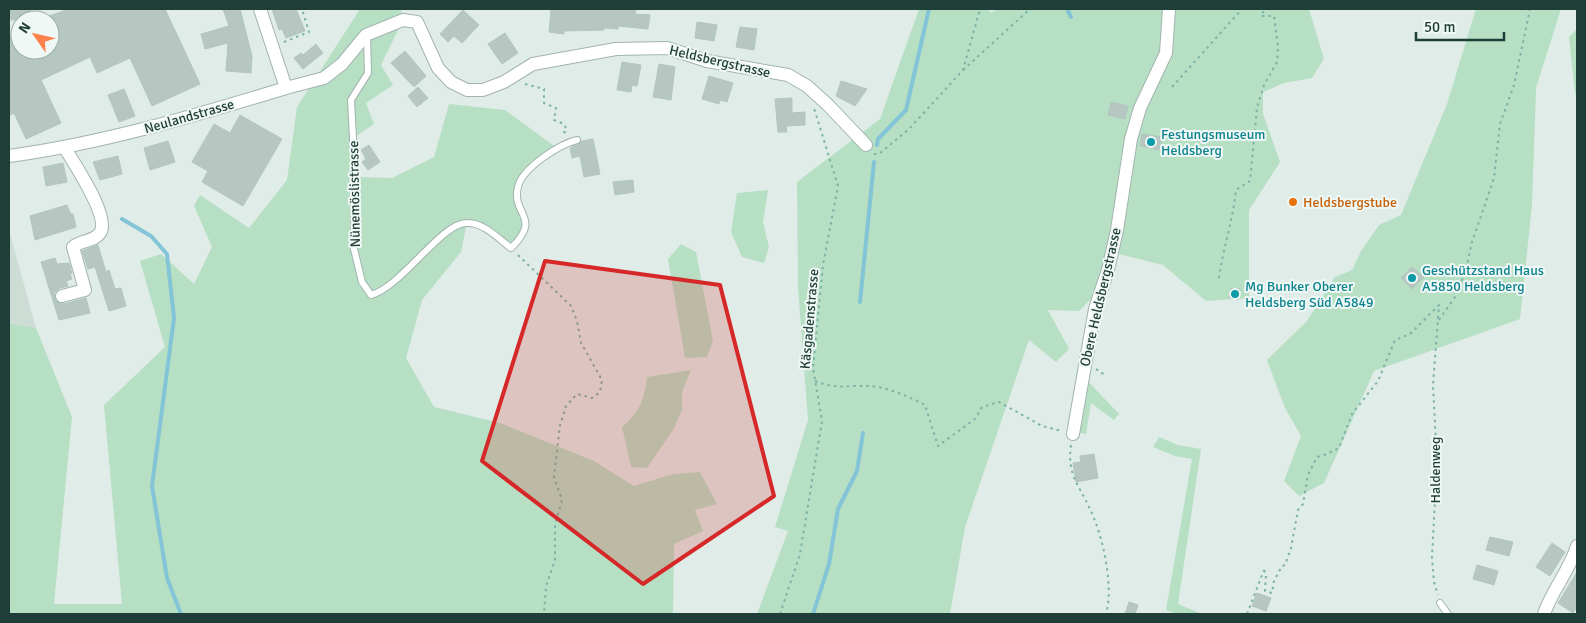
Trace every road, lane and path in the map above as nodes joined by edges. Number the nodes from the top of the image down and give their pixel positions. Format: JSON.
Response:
{"nodes":[{"id":1,"x":260,"y":9,"type":"edge"},
{"id":2,"x":302,"y":9,"type":"edge"},
{"id":3,"x":980,"y":9,"type":"edge"},
{"id":4,"x":1030,"y":9,"type":"edge"},
{"id":5,"x":1169,"y":9,"type":"edge"},
{"id":6,"x":1242,"y":9,"type":"edge"},
{"id":7,"x":1265,"y":9,"type":"edge"},
{"id":8,"x":1530,"y":9,"type":"edge"},
{"id":9,"x":366,"y":35,"type":"junction"},
{"id":10,"x":272,"y":47,"type":"junction"},
{"id":11,"x":963,"y":70,"type":"junction"},
{"id":12,"x":504,"y":82,"type":"junction"},
{"id":13,"x":807,"y":86,"type":"junction"},
{"id":14,"x":1172,"y":87,"type":"dead end"},
{"id":15,"x":286,"y":88,"type":"junction"},
{"id":16,"x":578,"y":140,"type":"dead end"},
{"id":17,"x":570,"y":142,"type":"junction"},
{"id":18,"x":866,"y":145,"type":"joint"},
{"id":19,"x":65,"y":148,"type":"junction"},
{"id":20,"x":9,"y":156,"type":"edge"},
{"id":21,"x":511,"y":248,"type":"junction"},
{"id":22,"x":1219,"y":278,"type":"dead end"},
{"id":23,"x":62,"y":296,"type":"dead end"},
{"id":24,"x":1437,"y":322,"type":"junction"},
{"id":25,"x":815,"y":381,"type":"junction"},
{"id":26,"x":1073,"y":434,"type":"junction"},
{"id":27,"x":1577,"y":546,"type":"edge"},
{"id":28,"x":1575,"y":560,"type":"edge"},
{"id":29,"x":1440,"y":603,"type":"joint"},
{"id":30,"x":544,"y":614,"type":"edge"},
{"id":31,"x":780,"y":614,"type":"edge"},
{"id":32,"x":1106,"y":614,"type":"edge"},
{"id":33,"x":1248,"y":614,"type":"edge"},
{"id":34,"x":1448,"y":614,"type":"edge"},
{"id":35,"x":1544,"y":614,"type":"edge"}],
"edges":[{"from":1,"to":10,"type":"street"},
{"from":2,"to":10,"type":"path"},
{"from":3,"to":11,"type":"path"},
{"from":4,"to":11,"type":"path"},
{"from":5,"to":26,"type":"street","name":"Obere Heldsbergstrasse"},
{"from":6,"to":14,"type":"path"},
{"from":7,"to":22,"type":"path"},
{"from":8,"to":24,"type":"path"},
{"from":9,"to":12,"type":"street","name":"Heldsbergstrasse"},
{"from":9,"to":15,"type":"street","name":"Heldsbergstrasse"},
{"from":9,"to":21,"type":"lane","name":"Nünemöslistrasse"},
{"from":10,"to":15,"type":"street"},
{"from":11,"to":18,"type":"path"},
{"from":12,"to":13,"type":"street","name":"Heldsbergstrasse"},
{"from":12,"to":17,"type":"path"},
{"from":13,"to":18,"type":"street","name":"Heldsbergstrasse"},
{"from":13,"to":25,"type":"path","name":"Käsgadenstrasse"},
{"from":15,"to":19,"type":"street","name":"Neulandstrasse"},
{"from":16,"to":17,"type":"lane"},
{"from":17,"to":21,"type":"lane"},
{"from":19,"to":20,"type":"street","name":"Neulandstrasse"},
{"from":19,"to":23,"type":"street"},
{"from":21,"to":30,"type":"path"},
{"from":24,"to":29,"type":"path","name":"Haldenweg"},
{"from":24,"to":33,"type":"path"},
{"from":25,"to":26,"type":"path"},
{"from":25,"to":31,"type":"path","name":"Käsgadenstrasse"},
{"from":26,"to":32,"type":"path"},
{"from":27,"to":28,"type":"street"},
{"from":28,"to":35,"type":"street"},
{"from":29,"to":34,"type":"lane"}]}
